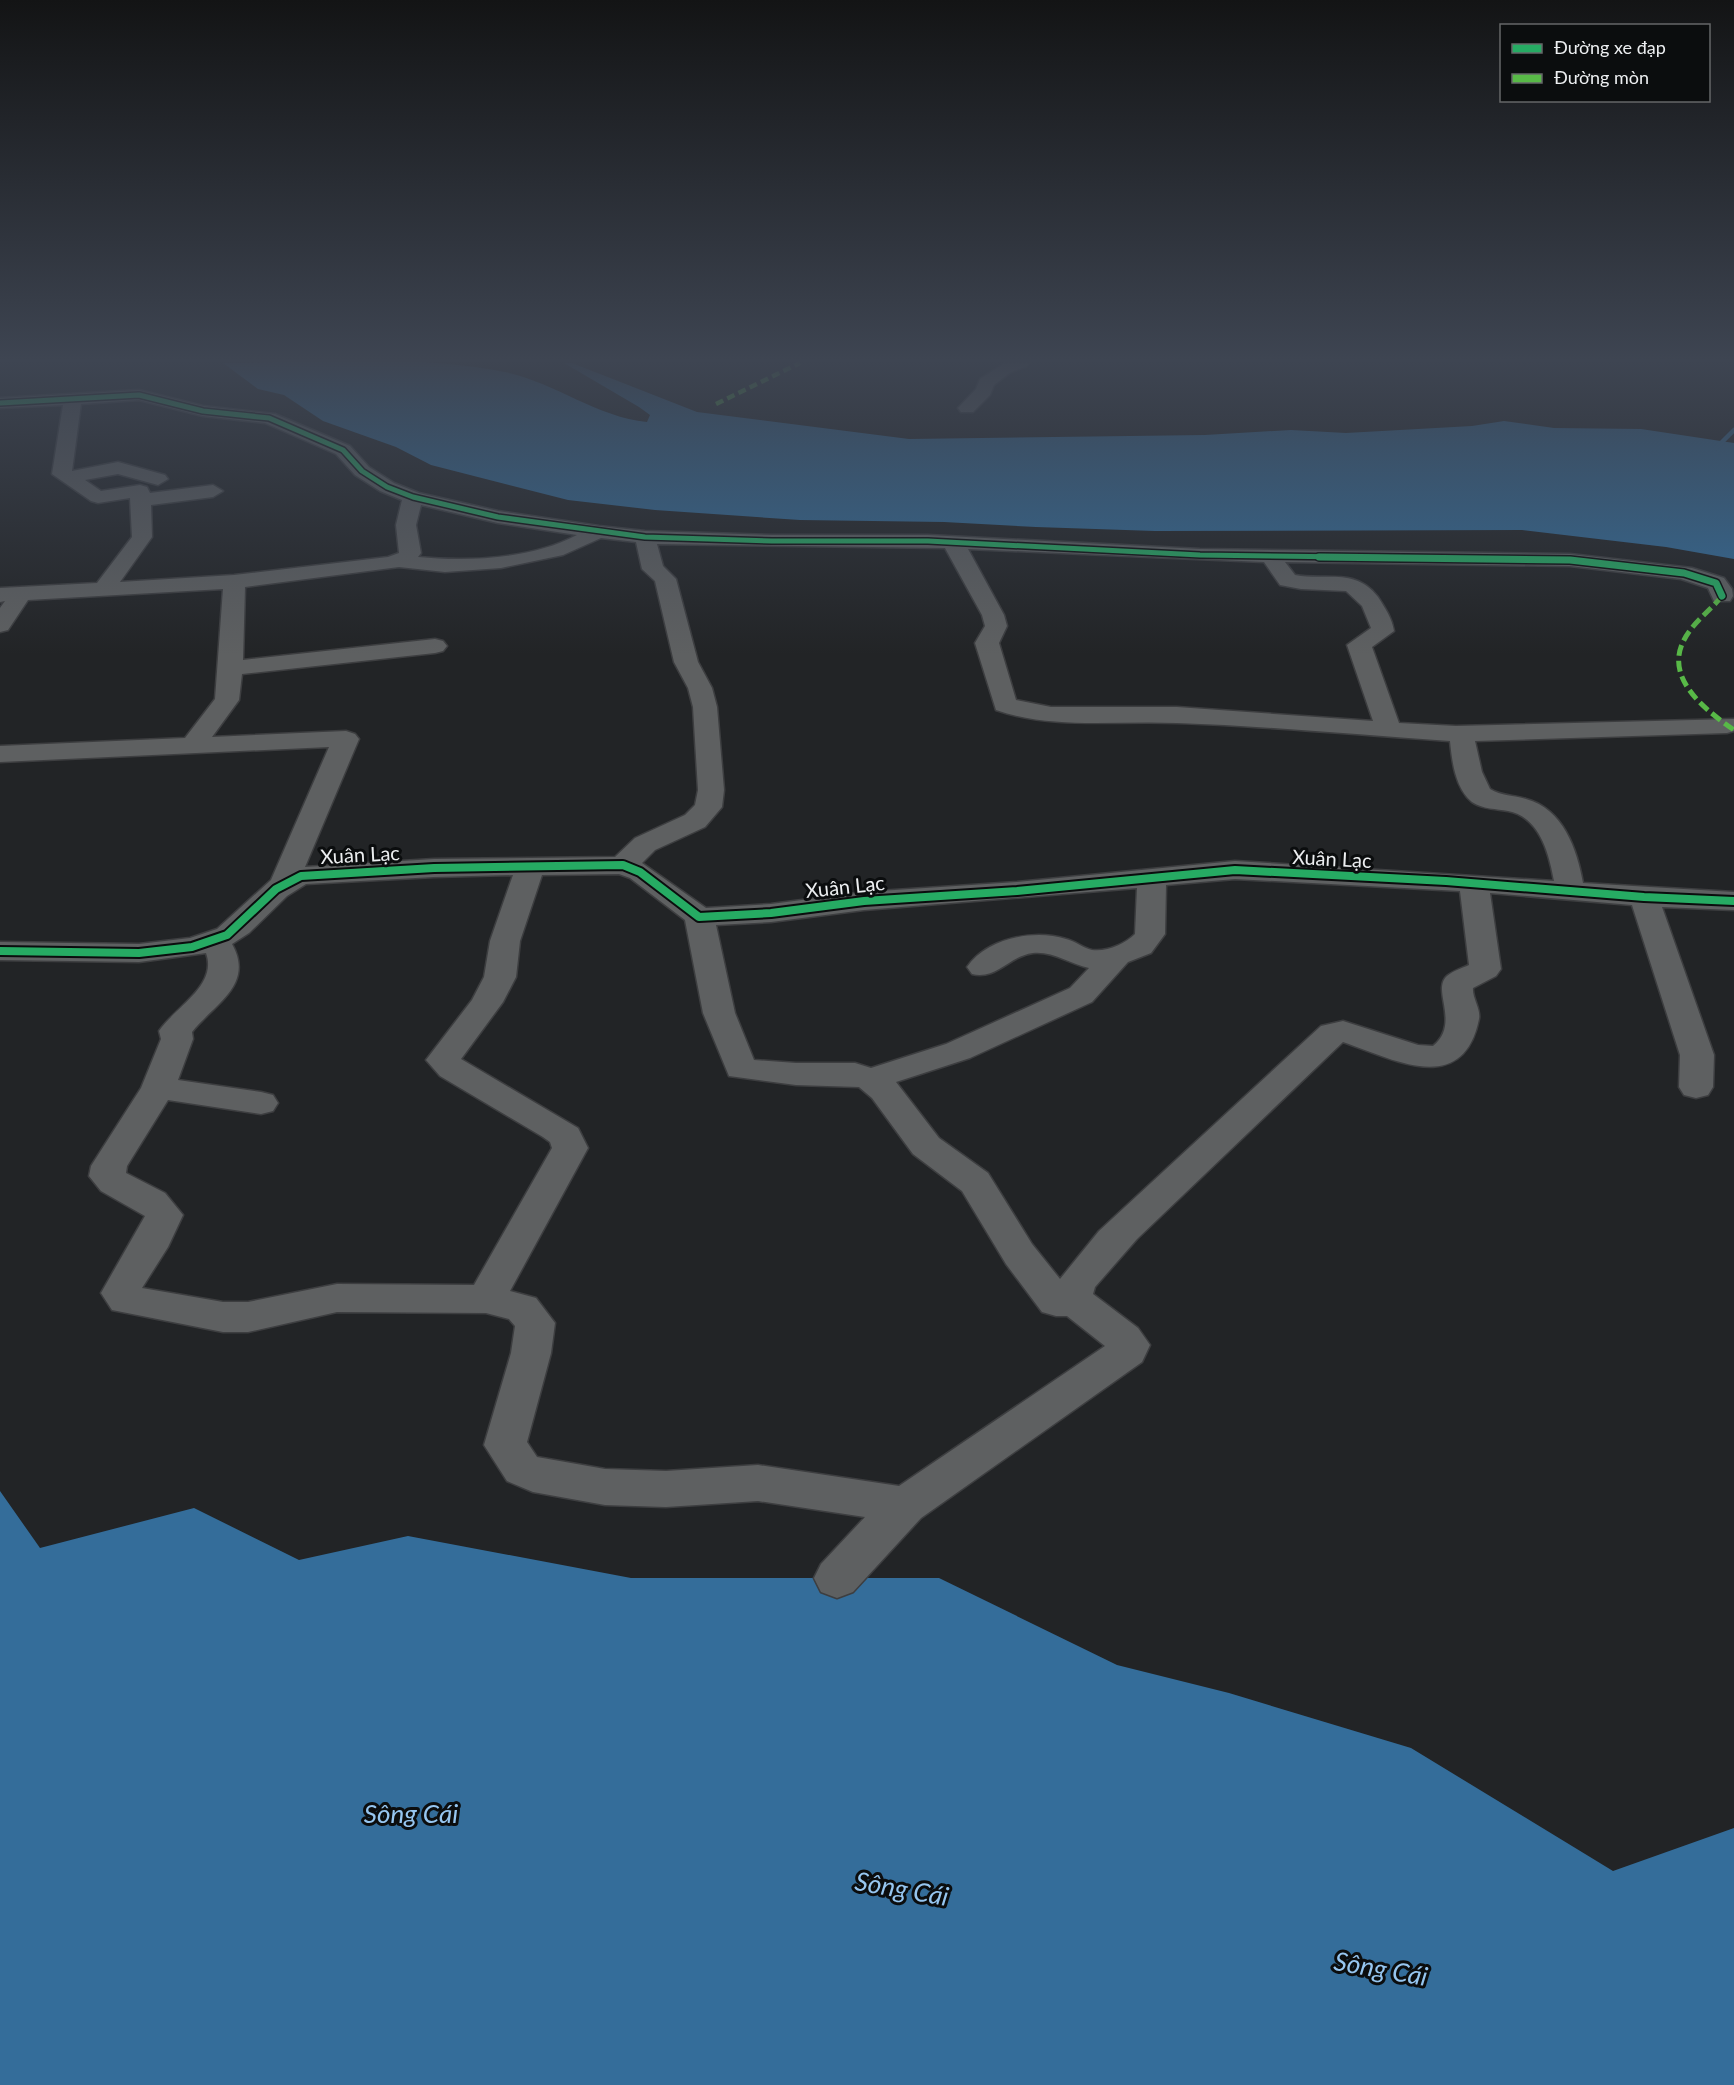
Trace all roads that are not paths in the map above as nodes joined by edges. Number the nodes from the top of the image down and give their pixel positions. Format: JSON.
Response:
{"nodes":[{"id":1,"x":64,"y":460,"type":"edge"},
{"id":2,"x":352,"y":460,"type":"edge"},
{"id":3,"x":69,"y":477,"type":"junction"},
{"id":4,"x":158,"y":479,"type":"dead end"},
{"id":5,"x":213,"y":491,"type":"dead end"},
{"id":6,"x":413,"y":497,"type":"junction"},
{"id":7,"x":141,"y":500,"type":"junction"},
{"id":8,"x":599,"y":532,"type":"junction"},
{"id":9,"x":645,"y":537,"type":"junction"},
{"id":10,"x":951,"y":542,"type":"junction"},
{"id":11,"x":1272,"y":557,"type":"junction"},
{"id":12,"x":400,"y":561,"type":"junction"},
{"id":13,"x":234,"y":582,"type":"junction"},
{"id":14,"x":102,"y":591,"type":"junction"},
{"id":15,"x":10,"y":594,"type":"edge"},
{"id":16,"x":1722,"y":596,"type":"dead end"},
{"id":17,"x":0,"y":625,"type":"edge"},
{"id":18,"x":435,"y":646,"type":"dead end"},
{"id":19,"x":231,"y":668,"type":"junction"},
{"id":20,"x":1727,"y":725,"type":"dead end"},
{"id":21,"x":1389,"y":728,"type":"junction"},
{"id":22,"x":1456,"y":734,"type":"junction"},
{"id":23,"x":192,"y":746,"type":"junction"},
{"id":24,"x":0,"y":754,"type":"edge"},
{"id":25,"x":623,"y":865,"type":"junction"},
{"id":26,"x":530,"y":867,"type":"junction"},
{"id":27,"x":1152,"y":878,"type":"junction"},
{"id":28,"x":285,"y":881,"type":"junction"},
{"id":29,"x":1474,"y":884,"type":"junction"},
{"id":30,"x":1570,"y":891,"type":"junction"},
{"id":31,"x":1644,"y":897,"type":"junction"},
{"id":32,"x":1734,"y":901,"type":"edge"},
{"id":33,"x":699,"y":917,"type":"junction"},
{"id":34,"x":215,"y":941,"type":"junction"},
{"id":35,"x":0,"y":951,"type":"edge"},
{"id":36,"x":1118,"y":955,"type":"junction"},
{"id":37,"x":983,"y":967,"type":"dead end"},
{"id":38,"x":871,"y":1079,"type":"junction"},
{"id":39,"x":158,"y":1088,"type":"junction"},
{"id":40,"x":1696,"y":1088,"type":"dead end"},
{"id":41,"x":261,"y":1103,"type":"dead end"},
{"id":42,"x":486,"y":1299,"type":"junction"},
{"id":43,"x":1075,"y":1300,"type":"junction"},
{"id":44,"x":905,"y":1505,"type":"junction"},
{"id":45,"x":837,"y":1578,"type":"dead end"}],
"edges":[{"from":1,"to":3,"type":"street"},
{"from":2,"to":6,"type":"street"},
{"from":3,"to":4,"type":"street"},
{"from":3,"to":7,"type":"street"},
{"from":5,"to":7,"type":"street"},
{"from":6,"to":8,"type":"street"},
{"from":6,"to":12,"type":"street"},
{"from":7,"to":14,"type":"street"},
{"from":8,"to":9,"type":"street"},
{"from":8,"to":12,"type":"street"},
{"from":9,"to":10,"type":"street"},
{"from":9,"to":25,"type":"street"},
{"from":10,"to":11,"type":"street"},
{"from":10,"to":21,"type":"street"},
{"from":11,"to":16,"type":"street"},
{"from":11,"to":21,"type":"street"},
{"from":12,"to":13,"type":"street"},
{"from":13,"to":14,"type":"street"},
{"from":13,"to":19,"type":"street"},
{"from":14,"to":15,"type":"street"},
{"from":15,"to":17,"type":"street"},
{"from":18,"to":19,"type":"street"},
{"from":19,"to":23,"type":"street"},
{"from":20,"to":22,"type":"street"},
{"from":21,"to":22,"type":"street"},
{"from":22,"to":30,"type":"street"},
{"from":23,"to":24,"type":"street"},
{"from":23,"to":28,"type":"street"},
{"from":25,"to":26,"type":"street","name":"Xuân Lạc"},
{"from":25,"to":33,"type":"street","name":"Xuân Lạc"},
{"from":26,"to":28,"type":"street","name":"Xuân Lạc"},
{"from":26,"to":42,"type":"street"},
{"from":27,"to":29,"type":"street","name":"Xuân Lạc"},
{"from":27,"to":33,"type":"street","name":"Xuân Lạc"},
{"from":27,"to":36,"type":"street"},
{"from":28,"to":34,"type":"street"},
{"from":29,"to":30,"type":"street","name":"Xuân Lạc"},
{"from":29,"to":43,"type":"street"},
{"from":30,"to":31,"type":"street","name":"Xuân Lạc"},
{"from":31,"to":32,"type":"street","name":"Xuân Lạc"},
{"from":31,"to":40,"type":"street"},
{"from":33,"to":38,"type":"street"},
{"from":34,"to":35,"type":"street"},
{"from":34,"to":39,"type":"street"},
{"from":36,"to":37,"type":"street"},
{"from":36,"to":38,"type":"street"},
{"from":38,"to":43,"type":"street"},
{"from":39,"to":41,"type":"street"},
{"from":39,"to":42,"type":"street"},
{"from":42,"to":44,"type":"street"},
{"from":43,"to":44,"type":"street"},
{"from":44,"to":45,"type":"street"}]}
